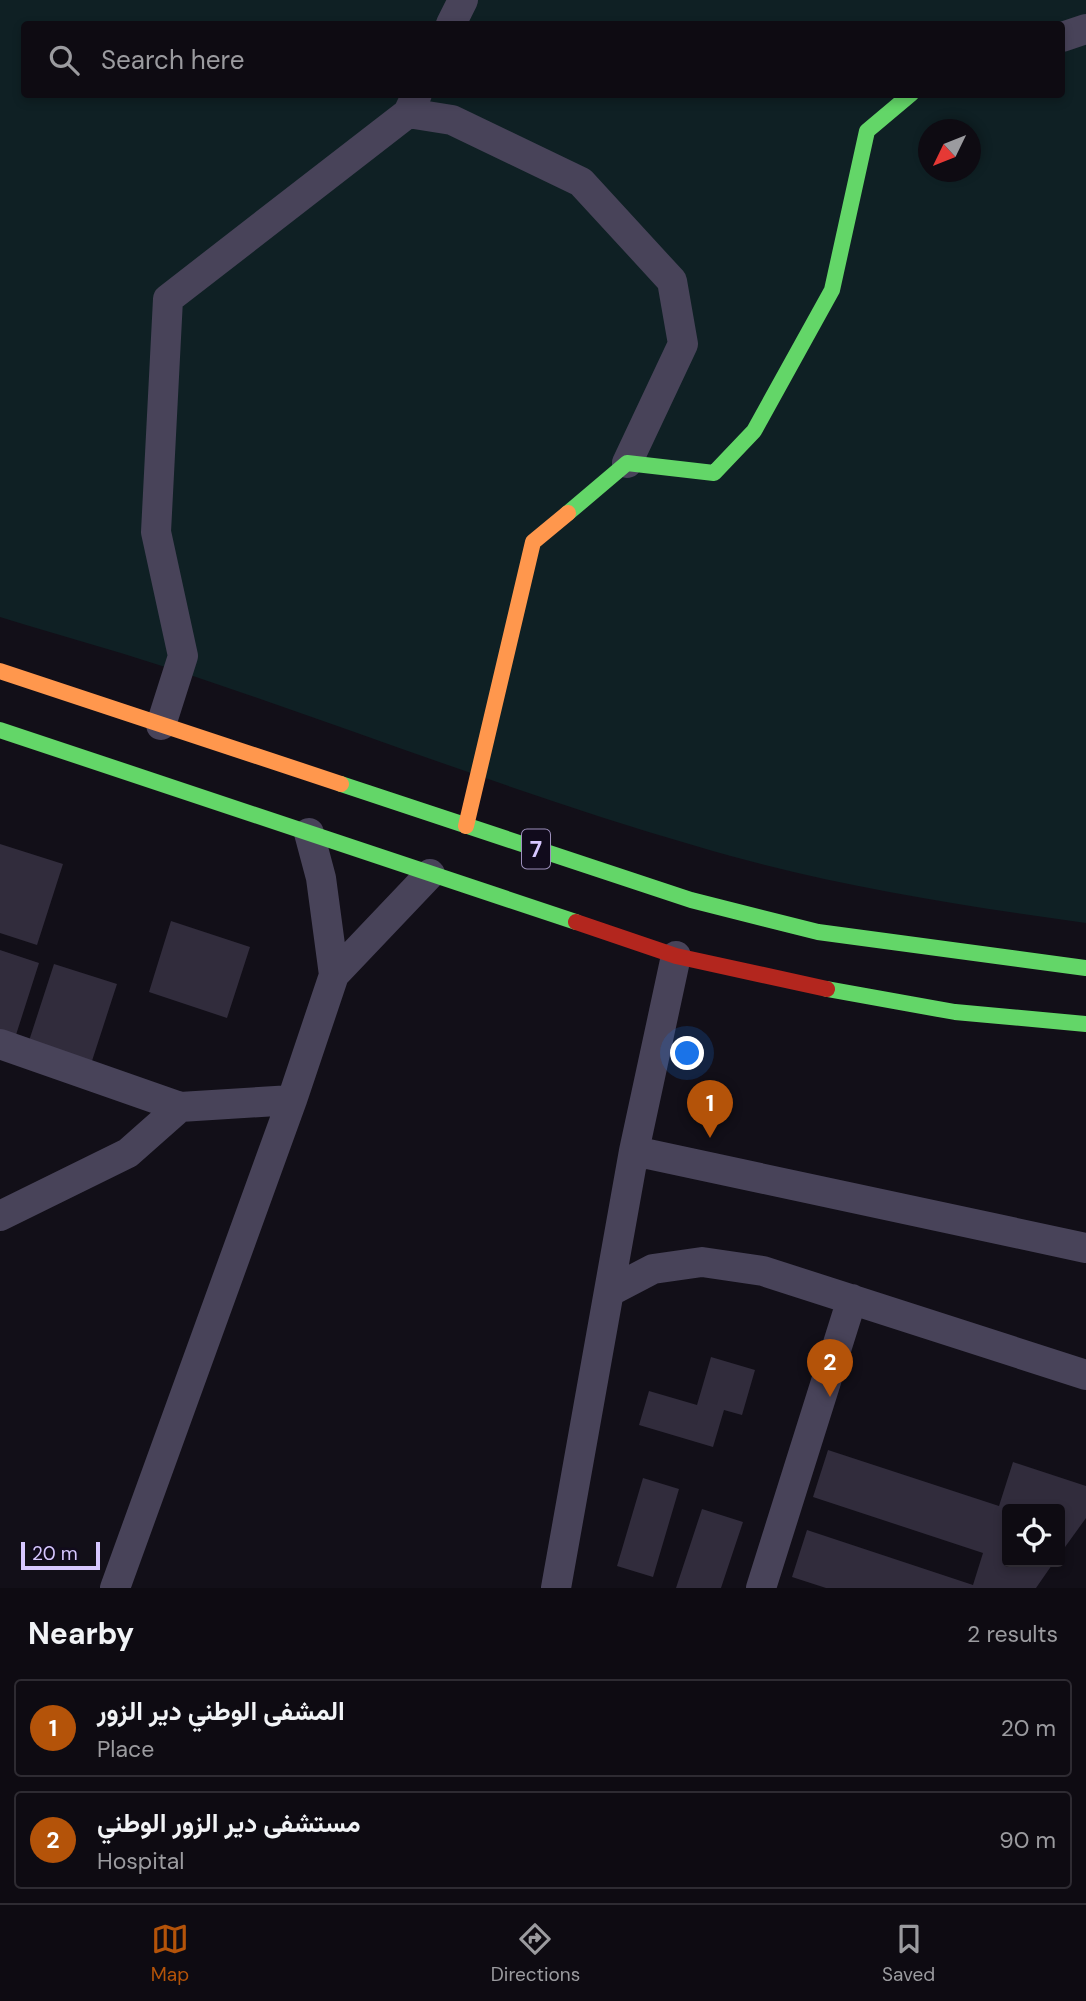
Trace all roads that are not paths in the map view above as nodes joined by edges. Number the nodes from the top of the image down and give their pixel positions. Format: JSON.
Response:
{"nodes":[{"id":1,"x":463,"y":0,"type":"edge"},
{"id":2,"x":452,"y":21,"type":"edge"},
{"id":3,"x":1086,"y":29,"type":"edge"},
{"id":4,"x":1065,"y":36,"type":"edge"},
{"id":5,"x":906,"y":98,"type":"edge"},
{"id":6,"x":412,"y":104,"type":"edge"},
{"id":7,"x":627,"y":463,"type":"junction"},
{"id":8,"x":0,"y":671,"type":"edge"},
{"id":9,"x":161,"y":725,"type":"junction"},
{"id":10,"x":0,"y":730,"type":"edge"},
{"id":11,"x":466,"y":826,"type":"junction"},
{"id":12,"x":309,"y":833,"type":"junction"},
{"id":13,"x":430,"y":874,"type":"junction"},
{"id":14,"x":677,"y":957,"type":"junction"},
{"id":15,"x":1086,"y":968,"type":"edge"},
{"id":16,"x":334,"y":975,"type":"junction"},
{"id":17,"x":1086,"y":1024,"type":"edge"},
{"id":18,"x":0,"y":1044,"type":"edge"},
{"id":19,"x":292,"y":1100,"type":"junction"},
{"id":20,"x":180,"y":1107,"type":"junction"},
{"id":21,"x":634,"y":1151,"type":"junction"},
{"id":22,"x":0,"y":1216,"type":"edge"},
{"id":23,"x":1086,"y":1248,"type":"edge"},
{"id":24,"x":609,"y":1292,"type":"junction"},
{"id":25,"x":852,"y":1299,"type":"junction"},
{"id":26,"x":1086,"y":1375,"type":"edge"},
{"id":27,"x":115,"y":1588,"type":"edge"},
{"id":28,"x":556,"y":1588,"type":"edge"},
{"id":29,"x":761,"y":1588,"type":"edge"}],
"edges":[{"from":1,"to":2,"type":"street"},
{"from":3,"to":4,"type":"street"},
{"from":5,"to":7,"type":"main road"},
{"from":6,"to":7,"type":"street"},
{"from":6,"to":9,"type":"street"},
{"from":7,"to":11,"type":"main road"},
{"from":8,"to":9,"type":"main road","number":"7"},
{"from":9,"to":11,"type":"main road","number":"7"},
{"from":10,"to":12,"type":"main road","number":"7"},
{"from":11,"to":15,"type":"main road","number":"7"},
{"from":12,"to":13,"type":"main road","number":"7"},
{"from":12,"to":16,"type":"street"},
{"from":13,"to":14,"type":"main road","number":"7"},
{"from":13,"to":16,"type":"street"},
{"from":14,"to":17,"type":"main road","number":"7"},
{"from":14,"to":21,"type":"street"},
{"from":16,"to":19,"type":"street"},
{"from":18,"to":20,"type":"street"},
{"from":19,"to":20,"type":"street"},
{"from":19,"to":27,"type":"street"},
{"from":20,"to":22,"type":"street"},
{"from":21,"to":23,"type":"street"},
{"from":21,"to":24,"type":"street"},
{"from":24,"to":25,"type":"street"},
{"from":24,"to":28,"type":"street"},
{"from":25,"to":26,"type":"street"},
{"from":25,"to":29,"type":"street"}]}
